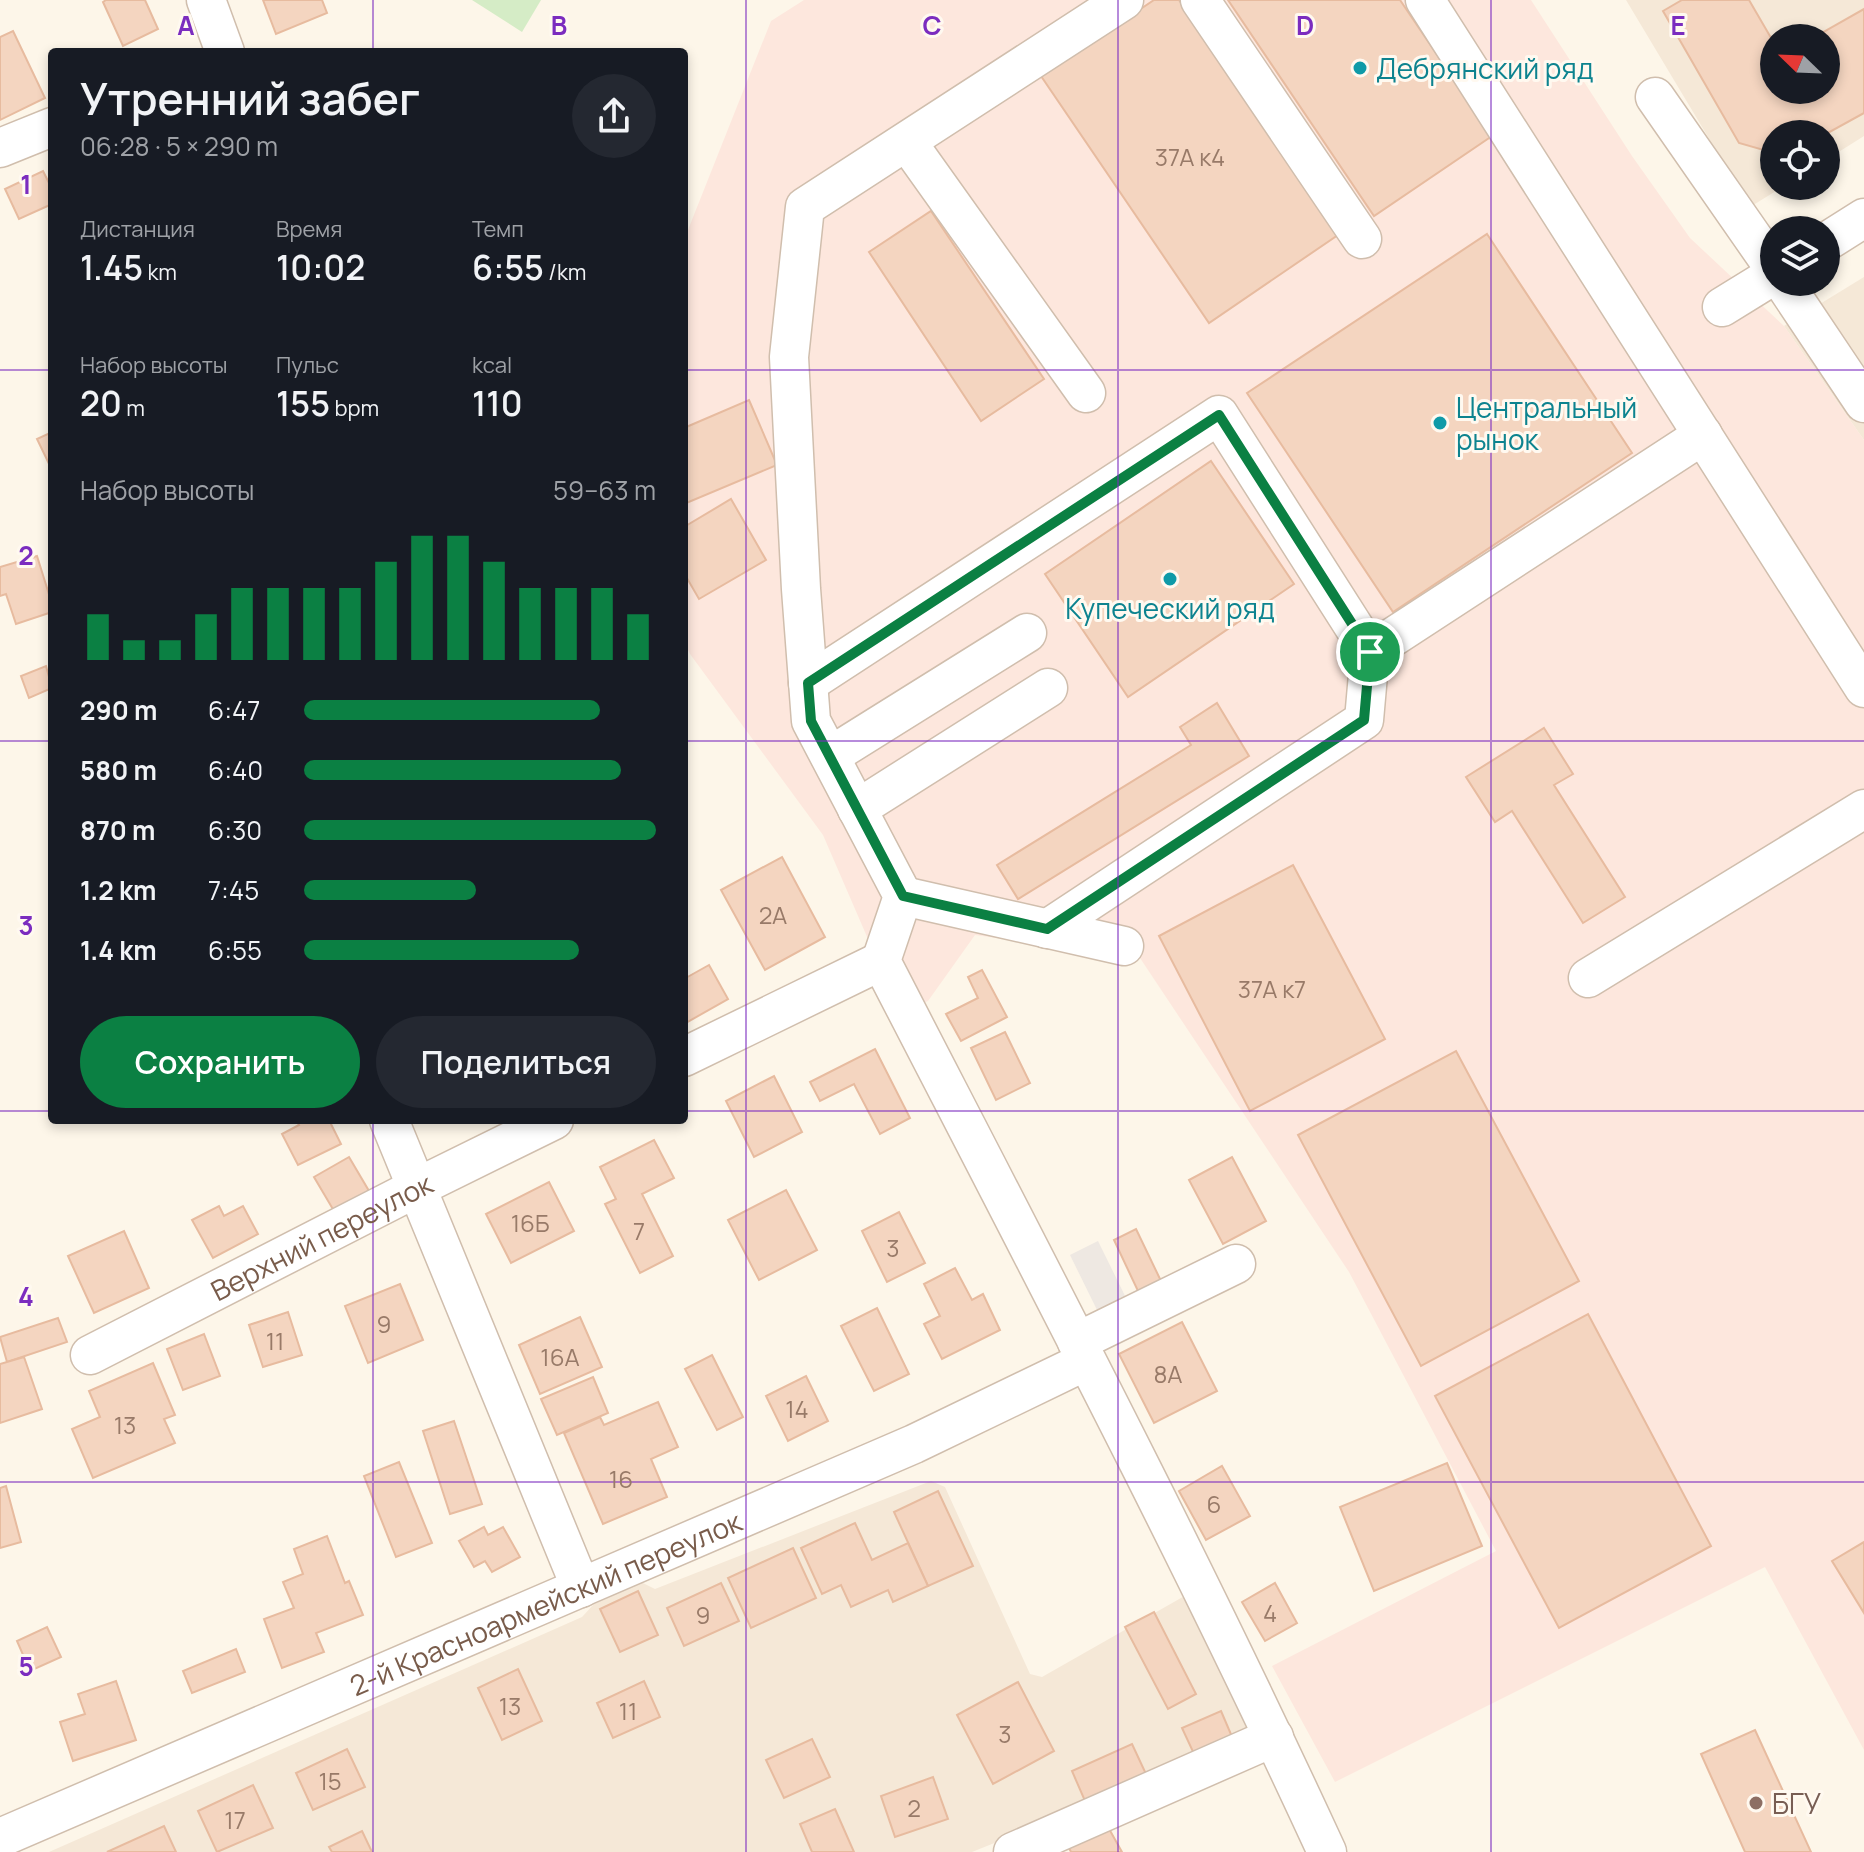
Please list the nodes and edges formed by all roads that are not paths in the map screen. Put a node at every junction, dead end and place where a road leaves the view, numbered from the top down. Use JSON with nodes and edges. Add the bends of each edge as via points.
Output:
{"nodes":[{"id":1,"x":206,"y":0,"type":"edge"},
{"id":2,"x":1124,"y":0,"type":"edge"},
{"id":3,"x":1200,"y":0,"type":"edge"},
{"id":4,"x":1425,"y":0,"type":"edge"},
{"id":5,"x":224,"y":48,"type":"edge"},
{"id":6,"x":1655,"y":97,"type":"dead end"},
{"id":7,"x":48,"y":129,"type":"edge"},
{"id":8,"x":0,"y":148,"type":"edge"},
{"id":9,"x":912,"y":149,"type":"dead end"},
{"id":10,"x":1864,"y":218,"type":"edge"},
{"id":11,"x":1840,"y":233,"type":"edge"},
{"id":12,"x":1362,"y":239,"type":"dead end"},
{"id":13,"x":1760,"y":248,"type":"edge"},
{"id":14,"x":1760,"y":284,"type":"edge"},
{"id":15,"x":1792,"y":296,"type":"edge"},
{"id":16,"x":1722,"y":307,"type":"dead end"},
{"id":17,"x":1086,"y":393,"type":"dead end"},
{"id":18,"x":1864,"y":403,"type":"edge"},
{"id":19,"x":1703,"y":435,"type":"junction"},
{"id":20,"x":1027,"y":633,"type":"dead end"},
{"id":21,"x":1370,"y":652,"type":"junction"},
{"id":22,"x":808,"y":683,"type":"junction"},
{"id":23,"x":1048,"y":688,"type":"dead end"},
{"id":24,"x":1864,"y":688,"type":"edge"},
{"id":25,"x":830,"y":756,"type":"junction"},
{"id":26,"x":857,"y":809,"type":"junction"},
{"id":27,"x":1864,"y":809,"type":"edge"},
{"id":28,"x":903,"y":896,"type":"junction"},
{"id":29,"x":1047,"y":929,"type":"junction"},
{"id":30,"x":1124,"y":946,"type":"dead end"},
{"id":31,"x":881,"y":961,"type":"junction"},
{"id":32,"x":1588,"y":978,"type":"dead end"},
{"id":33,"x":688,"y":1055,"type":"edge"},
{"id":34,"x":391,"y":1124,"type":"edge"},
{"id":35,"x":546,"y":1124,"type":"edge"},
{"id":36,"x":418,"y":1187,"type":"junction"},
{"id":37,"x":1236,"y":1264,"type":"dead end"},
{"id":38,"x":1082,"y":1351,"type":"junction"},
{"id":39,"x":90,"y":1355,"type":"dead end"},
{"id":40,"x":581,"y":1588,"type":"junction"},
{"id":41,"x":1274,"y":1737,"type":"junction"},
{"id":42,"x":0,"y":1838,"type":"edge"},
{"id":43,"x":1320,"y":1850,"type":"edge"},
{"id":44,"x":1013,"y":1852,"type":"edge"}],
"edges":[{"from":1,"to":5,"type":"street"},
{"from":2,"to":22,"type":"street","via":[[805,207],[789,357]]},
{"from":3,"to":12,"type":"street"},
{"from":4,"to":19,"type":"street"},
{"from":6,"to":13,"type":"street"},
{"from":7,"to":8,"type":"street"},
{"from":9,"to":17,"type":"street"},
{"from":10,"to":11,"type":"street"},
{"from":14,"to":16,"type":"street"},
{"from":15,"to":18,"type":"street"},
{"from":19,"to":21,"type":"street"},
{"from":19,"to":24,"type":"street"},
{"from":20,"to":25,"type":"street"},
{"from":21,"to":22,"type":"street","via":[[1219,415]]},
{"from":21,"to":29,"type":"street","via":[[1364,720]]},
{"from":22,"to":25,"type":"street","via":[[811,721]]},
{"from":23,"to":26,"type":"street"},
{"from":25,"to":26,"type":"street"},
{"from":26,"to":28,"type":"street"},
{"from":27,"to":32,"type":"street"},
{"from":28,"to":29,"type":"street"},
{"from":28,"to":31,"type":"street"},
{"from":29,"to":30,"type":"street"},
{"from":31,"to":33,"type":"street"},
{"from":31,"to":38,"type":"street"},
{"from":34,"to":36,"type":"street"},
{"from":35,"to":36,"type":"street","name":"Верхний переулок"},
{"from":36,"to":39,"type":"street","name":"Верхний переулок"},
{"from":36,"to":40,"type":"street"},
{"from":37,"to":38,"type":"street","name":"2-й Красноармейский переулок"},
{"from":38,"to":40,"type":"street","name":"2-й Красноармейский переулок","via":[[914,1444]]},
{"from":38,"to":41,"type":"street"},
{"from":40,"to":42,"type":"street","name":"2-й Красноармейский переулок"},
{"from":41,"to":43,"type":"street"},
{"from":41,"to":44,"type":"street"}]}
